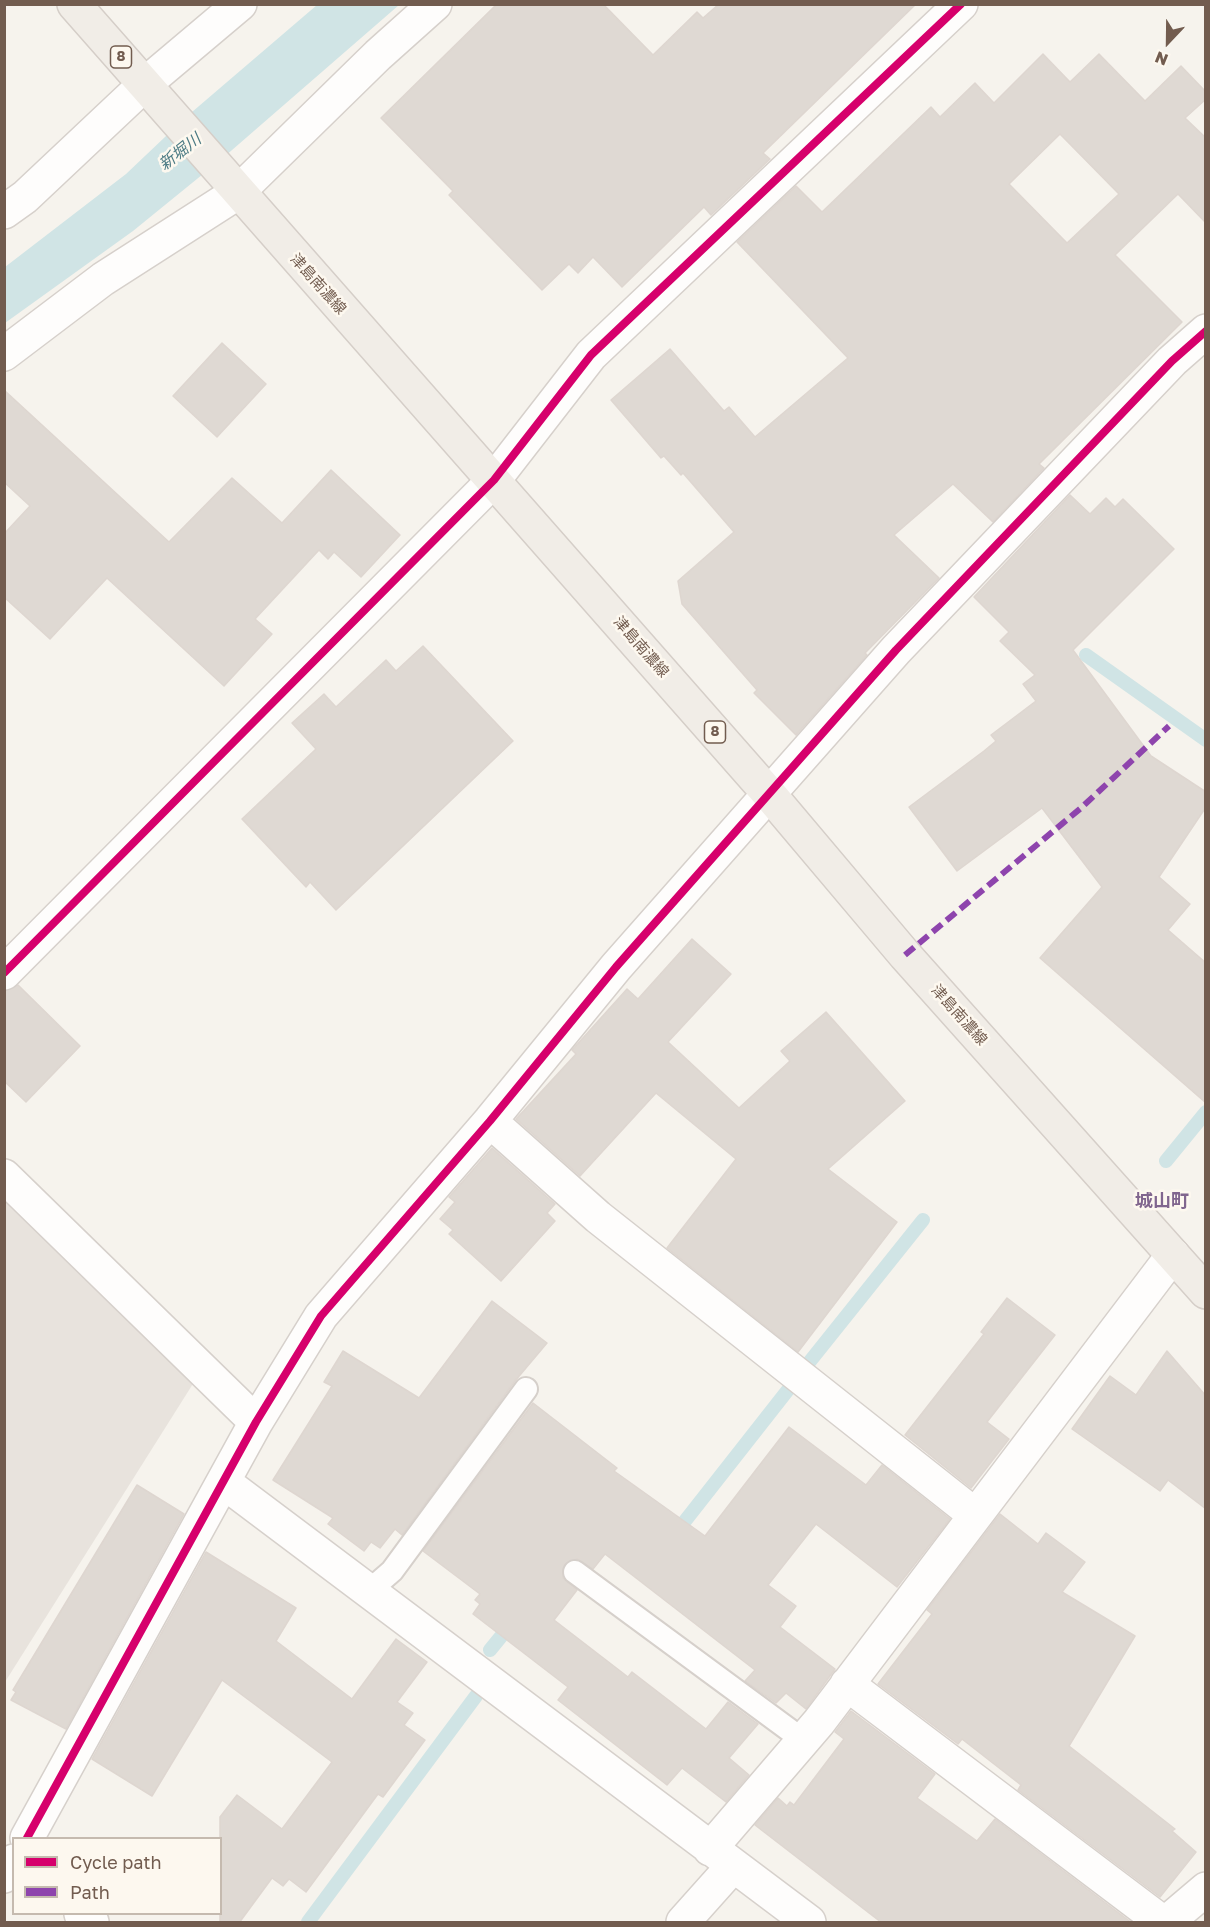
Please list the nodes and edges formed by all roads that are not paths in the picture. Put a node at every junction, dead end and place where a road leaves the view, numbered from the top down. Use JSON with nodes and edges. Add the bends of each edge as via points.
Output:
{"nodes":[{"id":1,"x":74,"y":4,"type":"edge"},
{"id":2,"x":240,"y":4,"type":"edge"},
{"id":3,"x":435,"y":4,"type":"edge"},
{"id":4,"x":961,"y":4,"type":"edge"},
{"id":5,"x":145,"y":84,"type":"junction"},
{"id":6,"x":230,"y":183,"type":"junction"},
{"id":7,"x":4,"y":212,"type":"edge"},
{"id":8,"x":1205,"y":332,"type":"edge"},
{"id":9,"x":4,"y":354,"type":"edge"},
{"id":10,"x":494,"y":480,"type":"junction"},
{"id":11,"x":770,"y":795,"type":"junction"},
{"id":12,"x":4,"y":973,"type":"edge"},
{"id":13,"x":490,"y":1121,"type":"junction"},
{"id":14,"x":4,"y":1176,"type":"edge"},
{"id":15,"x":1173,"y":1255,"type":"junction"},
{"id":16,"x":1206,"y":1292,"type":"edge"},
{"id":17,"x":526,"y":1389,"type":"dead end"},
{"id":18,"x":256,"y":1422,"type":"junction"},
{"id":19,"x":225,"y":1483,"type":"junction"},
{"id":20,"x":975,"y":1515,"type":"junction"},
{"id":21,"x":575,"y":1572,"type":"dead end"},
{"id":22,"x":369,"y":1591,"type":"junction"},
{"id":23,"x":847,"y":1684,"type":"junction"},
{"id":24,"x":803,"y":1740,"type":"junction"},
{"id":25,"x":28,"y":1837,"type":"edge"},
{"id":26,"x":722,"y":1857,"type":"junction"},
{"id":27,"x":1206,"y":1889,"type":"edge"},
{"id":28,"x":682,"y":1923,"type":"edge"},
{"id":29,"x":809,"y":1923,"type":"edge"},
{"id":30,"x":1162,"y":1923,"type":"edge"},
{"id":31,"x":1167,"y":1923,"type":"edge"}],
"edges":[{"from":1,"to":5,"type":"main road","name":"津島南濃線","number":"8"},
{"from":2,"to":5,"type":"street"},
{"from":3,"to":6,"type":"street"},
{"from":4,"to":10,"type":"street","via":[[591,355]]},
{"from":5,"to":6,"type":"main road","name":"津島南濃線","number":"8"},
{"from":5,"to":7,"type":"street","via":[[25,197]]},
{"from":6,"to":9,"type":"street"},
{"from":6,"to":10,"type":"main road","name":"津島南濃線","number":"8"},
{"from":8,"to":11,"type":"street","via":[[897,650]]},
{"from":10,"to":11,"type":"main road","name":"津島南濃線","number":"8"},
{"from":10,"to":12,"type":"street"},
{"from":11,"to":13,"type":"street","via":[[616,967]]},
{"from":11,"to":15,"type":"main road","name":"津島南濃線","number":"8","via":[[905,955]]},
{"from":13,"to":18,"type":"street","via":[[321,1316]]},
{"from":13,"to":20,"type":"street","via":[[598,1217]]},
{"from":14,"to":18,"type":"street"},
{"from":15,"to":16,"type":"main road","name":"津島南濃線","number":"8"},
{"from":15,"to":20,"type":"street"},
{"from":17,"to":22,"type":"lane","via":[[392,1571]]},
{"from":18,"to":19,"type":"street"},
{"from":19,"to":22,"type":"street"},
{"from":19,"to":25,"type":"street"},
{"from":20,"to":23,"type":"street"},
{"from":21,"to":24,"type":"lane"},
{"from":22,"to":26,"type":"street"},
{"from":23,"to":24,"type":"street"},
{"from":23,"to":30,"type":"street"},
{"from":24,"to":26,"type":"street"},
{"from":26,"to":28,"type":"street"},
{"from":26,"to":29,"type":"street"},
{"from":27,"to":31,"type":"street"}]}
